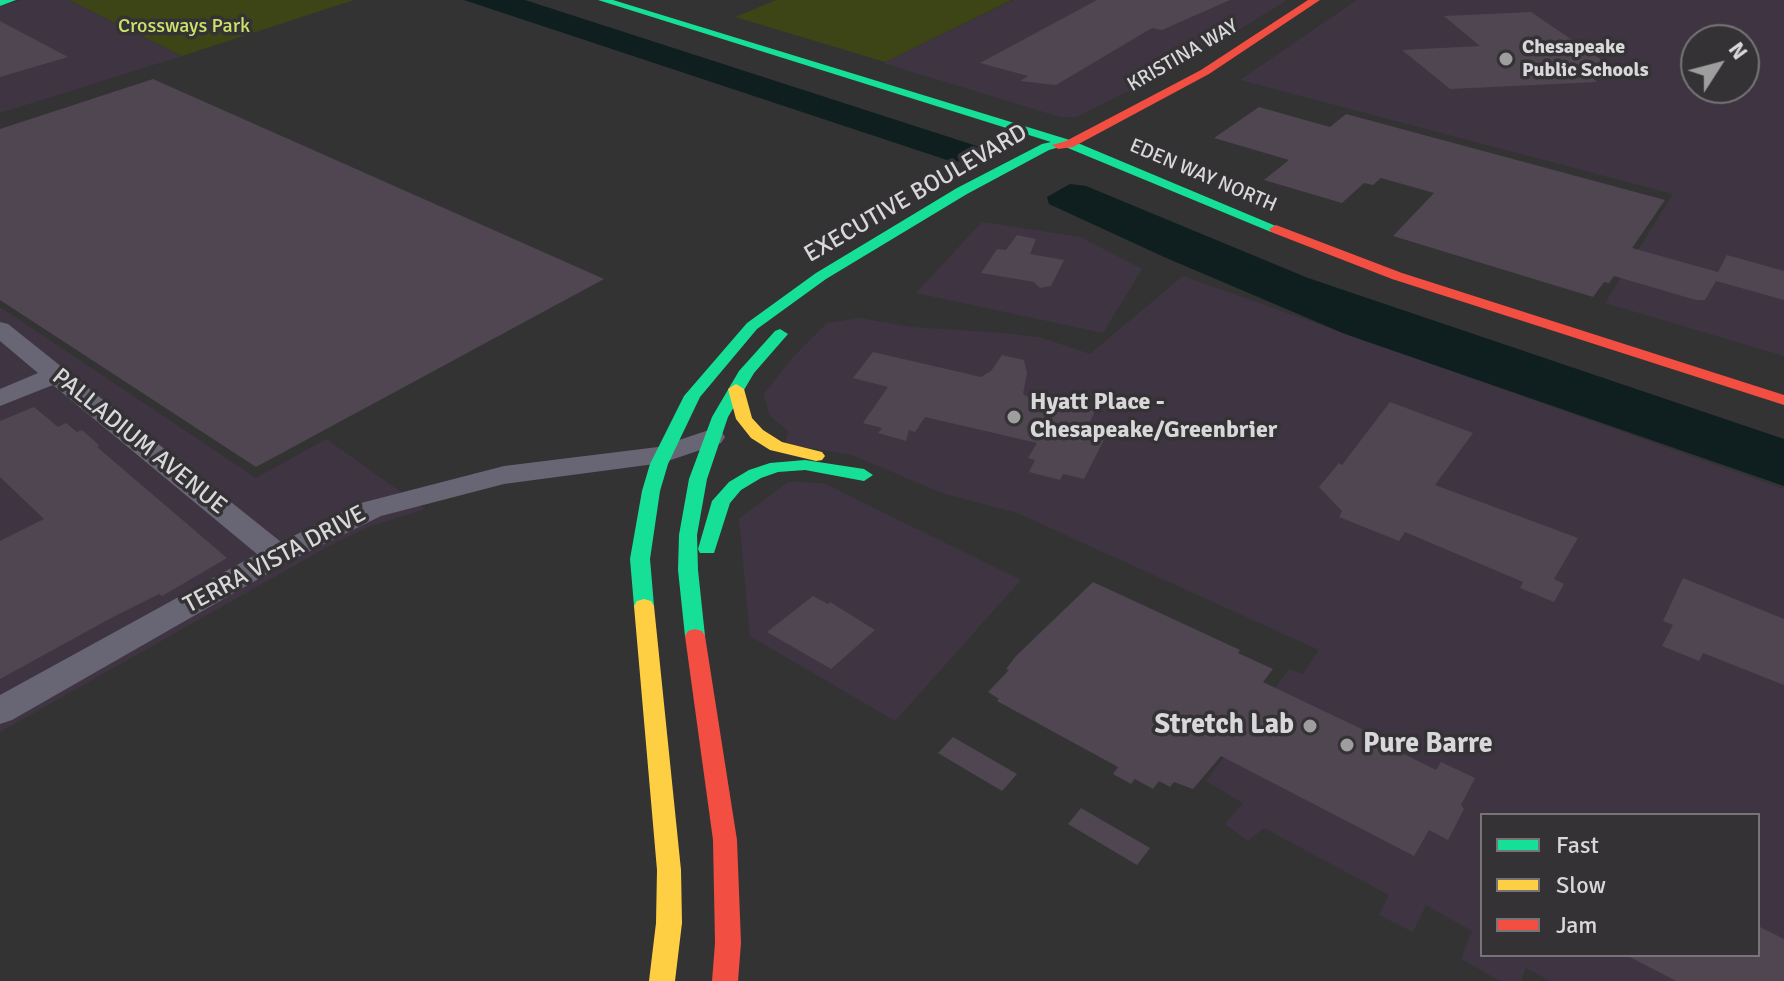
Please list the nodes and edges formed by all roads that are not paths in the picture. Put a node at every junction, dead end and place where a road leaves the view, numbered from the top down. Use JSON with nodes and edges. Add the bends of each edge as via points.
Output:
{"nodes":[{"id":1,"x":11,"y":0,"type":"edge"},
{"id":2,"x":603,"y":0,"type":"edge"},
{"id":3,"x":645,"y":0,"type":"edge"},
{"id":4,"x":1315,"y":0,"type":"edge"},
{"id":5,"x":0,"y":3,"type":"edge"},
{"id":6,"x":1087,"y":134,"type":"junction"},
{"id":7,"x":1069,"y":144,"type":"junction"},
{"id":8,"x":984,"y":202,"type":"dead end"},
{"id":9,"x":1577,"y":314,"type":"dead end"},
{"id":10,"x":796,"y":319,"type":"dead end"},
{"id":11,"x":0,"y":329,"type":"edge"},
{"id":12,"x":56,"y":374,"type":"junction"},
{"id":13,"x":736,"y":389,"type":"junction"},
{"id":14,"x":0,"y":398,"type":"edge"},
{"id":15,"x":1784,"y":400,"type":"edge"},
{"id":16,"x":712,"y":437,"type":"junction"},
{"id":17,"x":662,"y":455,"type":"junction"},
{"id":18,"x":278,"y":555,"type":"junction"},
{"id":19,"x":692,"y":603,"type":"junction"},
{"id":20,"x":0,"y":711,"type":"edge"},
{"id":21,"x":662,"y":981,"type":"edge"},
{"id":22,"x":725,"y":981,"type":"edge"}],
"edges":[{"from":1,"to":5,"type":"street"},
{"from":2,"to":7,"type":"street","name":"EDEN WAY NORTH"},
{"from":3,"to":6,"type":"street","name":"EDEN WAY NORTH"},
{"from":4,"to":6,"type":"street","name":"KRISTINA WAY","via":[[1205,72]]},
{"from":6,"to":7,"type":"street","name":"KRISTINA WAY"},
{"from":6,"to":9,"type":"street","name":"EDEN WAY NORTH","via":[[1331,232]]},
{"from":7,"to":8,"type":"street","name":"EXECUTIVE BOULEVARD","via":[[1069,155]]},
{"from":7,"to":15,"type":"street","name":"EDEN WAY NORTH","via":[[1397,276]]},
{"from":7,"to":17,"type":"street","name":"EXECUTIVE BOULEVARD","via":[[1047,146],[962,191],[771,311],[737,341],[692,396]]},
{"from":10,"to":13,"type":"street"},
{"from":11,"to":12,"type":"street","name":"PALLADIUM AVENUE"},
{"from":12,"to":14,"type":"street"},
{"from":12,"to":18,"type":"street","name":"PALLADIUM AVENUE"},
{"from":13,"to":16,"type":"street"},
{"from":13,"to":19,"type":"street","via":[[744,419],[766,441],[846,463],[864,475],[787,466],[744,479],[717,507]]},
{"from":16,"to":17,"type":"street","name":"TERRA VISTA DRIVE"},
{"from":16,"to":19,"type":"street","via":[[688,535]]},
{"from":17,"to":18,"type":"street","name":"TERRA VISTA DRIVE","via":[[529,471],[410,497],[352,517]]},
{"from":17,"to":21,"type":"street","name":"EXECUTIVE BOULEVARD","via":[[640,559],[669,870]]},
{"from":18,"to":20,"type":"street","name":"TERRA VISTA DRIVE"},
{"from":19,"to":22,"type":"street","via":[[725,840]]}]}
